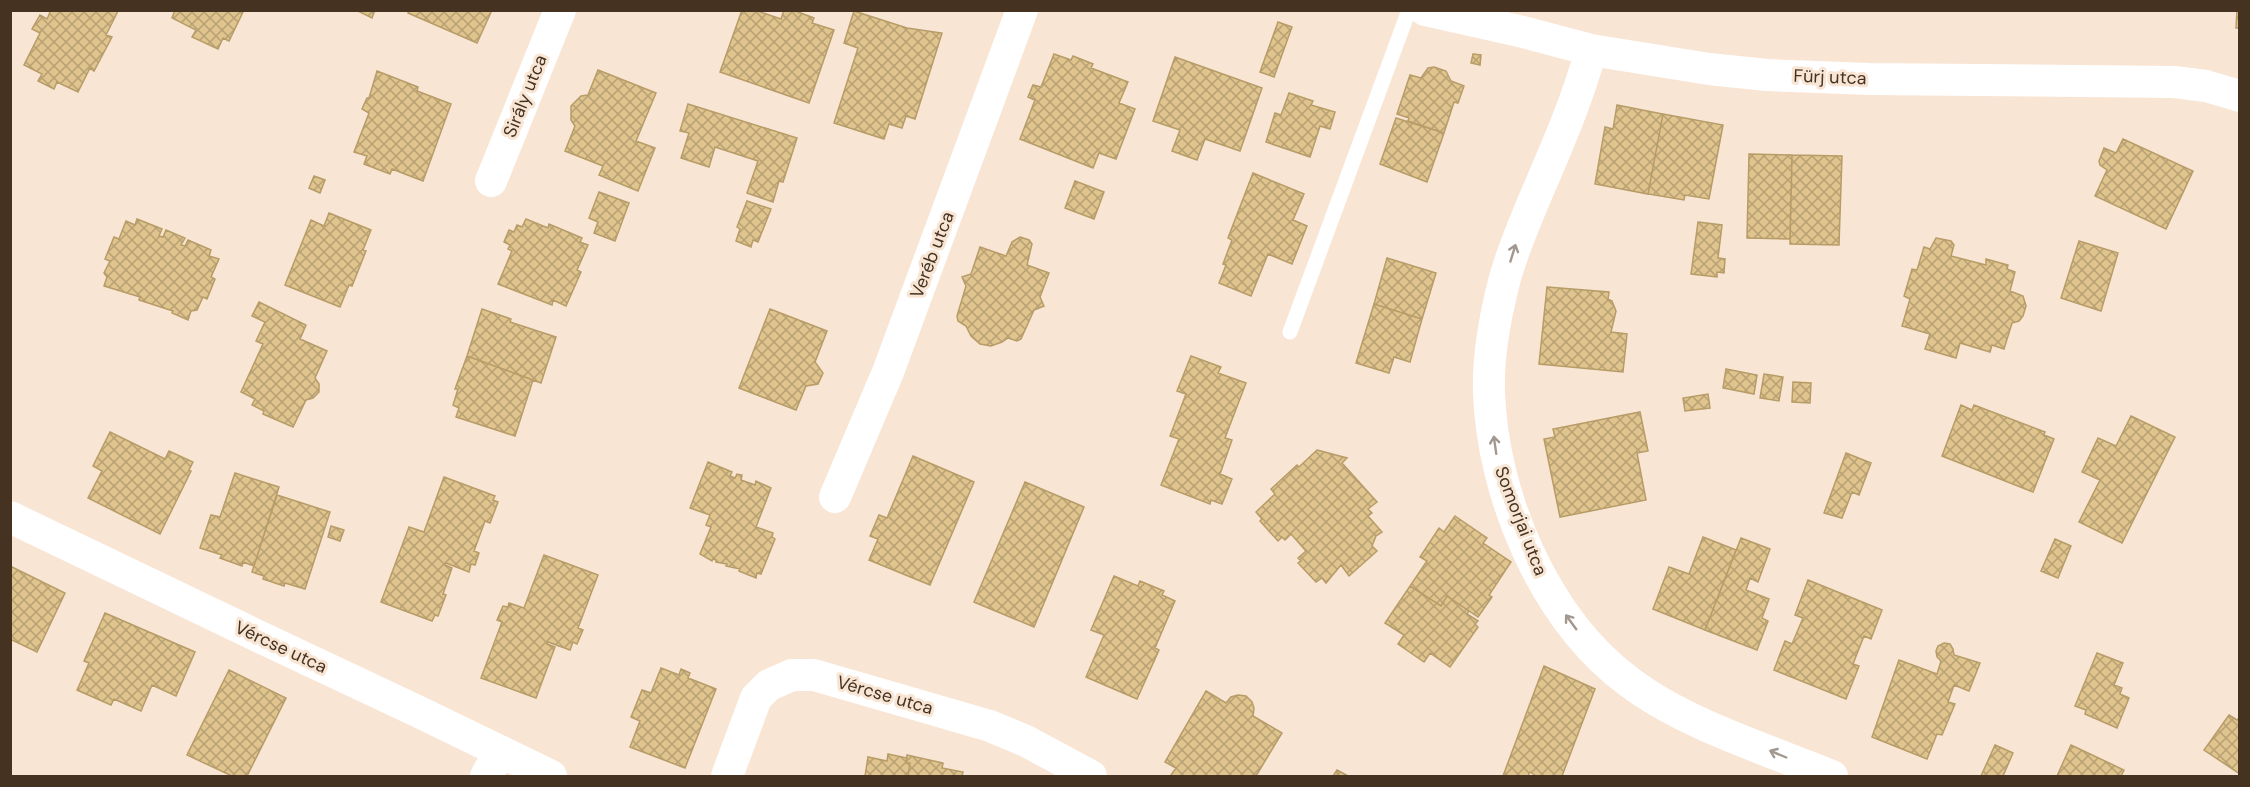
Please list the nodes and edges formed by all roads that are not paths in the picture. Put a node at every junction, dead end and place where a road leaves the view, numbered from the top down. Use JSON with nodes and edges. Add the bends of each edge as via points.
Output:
{"nodes":[{"id":1,"x":560,"y":10,"type":"edge"},
{"id":2,"x":1022,"y":10,"type":"edge"},
{"id":3,"x":1409,"y":10,"type":"edge"},
{"id":4,"x":1425,"y":10,"type":"edge"},
{"id":5,"x":1592,"y":50,"type":"junction"},
{"id":6,"x":2240,"y":96,"type":"edge"},
{"id":7,"x":491,"y":181,"type":"dead end"},
{"id":8,"x":1290,"y":332,"type":"dead end"},
{"id":9,"x":835,"y":497,"type":"dead end"},
{"id":10,"x":10,"y":517,"type":"edge"},
{"id":11,"x":493,"y":764,"type":"edge"},
{"id":12,"x":551,"y":777,"type":"edge"},
{"id":13,"x":728,"y":777,"type":"edge"},
{"id":14,"x":1090,"y":777,"type":"edge"},
{"id":15,"x":1832,"y":777,"type":"edge"}],
"edges":[{"from":1,"to":7,"type":"street","name":"Sirály utca"},
{"from":2,"to":9,"type":"street","name":"Veréb utca","via":[[888,372]]},
{"from":3,"to":8,"type":"lane"},
{"from":4,"to":5,"type":"street","name":"Fürj utca"},
{"from":5,"to":6,"type":"street","name":"Fürj utca","via":[[1767,75],[2174,82]]},
{"from":15,"to":5,"type":"street","name":"Somorjai utca","one_way":true,"via":[[1655,700],[1618,673],[1572,624],[1540,576],[1502,480],[1489,391],[1496,318],[1517,241],[1581,87]]},
{"from":10,"to":11,"type":"street","name":"Vércse utca"},
{"from":11,"to":12,"type":"street","name":"Vércse utca"},
{"from":13,"to":14,"type":"street","name":"Vércse utca","via":[[756,698],[769,685],[792,675],[814,675],[983,724],[1026,741]]}]}
